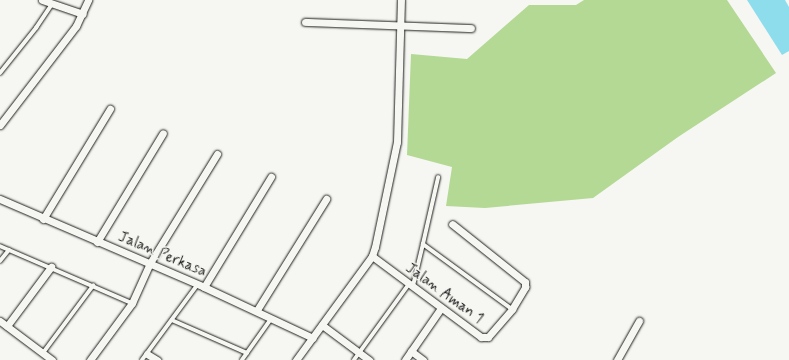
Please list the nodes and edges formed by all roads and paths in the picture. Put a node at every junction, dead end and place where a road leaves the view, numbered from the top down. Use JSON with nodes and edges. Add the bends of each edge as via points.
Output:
{"nodes":[{"id":1,"x":42,"y":0,"type":"edge"},
{"id":2,"x":88,"y":0,"type":"edge"},
{"id":3,"x":401,"y":0,"type":"edge"},
{"id":4,"x":53,"y":3,"type":"junction"},
{"id":5,"x":82,"y":14,"type":"junction"},
{"id":6,"x":305,"y":22,"type":"dead end"},
{"id":7,"x":401,"y":25,"type":"junction"},
{"id":8,"x":471,"y":28,"type":"dead end"},
{"id":9,"x":0,"y":73,"type":"edge"},
{"id":10,"x":110,"y":109,"type":"dead end"},
{"id":11,"x":0,"y":125,"type":"edge"},
{"id":12,"x":163,"y":133,"type":"dead end"},
{"id":13,"x":217,"y":154,"type":"dead end"},
{"id":14,"x":271,"y":177,"type":"dead end"},
{"id":15,"x":438,"y":178,"type":"dead end"},
{"id":16,"x":0,"y":199,"type":"edge"},
{"id":17,"x":326,"y":199,"type":"dead end"},
{"id":18,"x":43,"y":219,"type":"junction"},
{"id":19,"x":452,"y":224,"type":"dead end"},
{"id":20,"x":97,"y":242,"type":"junction"},
{"id":21,"x":423,"y":244,"type":"junction"},
{"id":22,"x":0,"y":246,"type":"edge"},
{"id":23,"x":9,"y":250,"type":"junction"},
{"id":24,"x":372,"y":256,"type":"junction"},
{"id":25,"x":0,"y":261,"type":"edge"},
{"id":26,"x":150,"y":263,"type":"junction"},
{"id":27,"x":51,"y":267,"type":"junction"},
{"id":28,"x":201,"y":285,"type":"junction"},
{"id":29,"x":411,"y":285,"type":"junction"},
{"id":30,"x":93,"y":286,"type":"junction"},
{"id":31,"x":132,"y":303,"type":"junction"},
{"id":32,"x":441,"y":308,"type":"junction"},
{"id":33,"x":512,"y":309,"type":"junction"},
{"id":34,"x":257,"y":310,"type":"junction"},
{"id":35,"x":272,"y":318,"type":"junction"},
{"id":36,"x":172,"y":320,"type":"junction"},
{"id":37,"x":0,"y":321,"type":"edge"},
{"id":38,"x":639,"y":321,"type":"dead end"},
{"id":39,"x":322,"y":325,"type":"junction"},
{"id":40,"x":7,"y":326,"type":"junction"},
{"id":41,"x":313,"y":338,"type":"junction"},
{"id":42,"x":411,"y":351,"type":"junction"},
{"id":43,"x":359,"y":352,"type":"junction"},
{"id":44,"x":43,"y":353,"type":"junction"},
{"id":45,"x":247,"y":353,"type":"junction"},
{"id":46,"x":145,"y":357,"type":"edge"},
{"id":47,"x":52,"y":360,"type":"edge"},
{"id":48,"x":90,"y":360,"type":"edge"},
{"id":49,"x":157,"y":360,"type":"edge"},
{"id":50,"x":242,"y":360,"type":"edge"},
{"id":51,"x":296,"y":360,"type":"edge"},
{"id":52,"x":354,"y":360,"type":"edge"},
{"id":53,"x":369,"y":360,"type":"edge"},
{"id":54,"x":405,"y":360,"type":"edge"},
{"id":55,"x":423,"y":360,"type":"edge"},
{"id":56,"x":617,"y":360,"type":"edge"}],
"edges":[{"from":1,"to":4,"type":"street"},
{"from":2,"to":5,"type":"street"},
{"from":3,"to":7,"type":"street"},
{"from":4,"to":5,"type":"street"},
{"from":4,"to":9,"type":"lane"},
{"from":5,"to":11,"type":"street"},
{"from":6,"to":7,"type":"street"},
{"from":7,"to":8,"type":"street"},
{"from":7,"to":24,"type":"street","via":[[397,142]]},
{"from":10,"to":18,"type":"street"},
{"from":12,"to":20,"type":"street"},
{"from":13,"to":26,"type":"street"},
{"from":14,"to":28,"type":"street"},
{"from":15,"to":21,"type":"lane"},
{"from":16,"to":18,"type":"street","name":"Jalan Perkasa"},
{"from":17,"to":34,"type":"street"},
{"from":18,"to":20,"type":"street","name":"Jalan Perkasa"},
{"from":19,"to":33,"type":"street","name":"Jalan Aman 1","via":[[522,277],[525,287]]},
{"from":20,"to":26,"type":"street","name":"Jalan Perkasa"},
{"from":21,"to":29,"type":"lane"},
{"from":21,"to":33,"type":"lane"},
{"from":22,"to":23,"type":"lane"},
{"from":23,"to":25,"type":"lane"},
{"from":23,"to":27,"type":"lane"},
{"from":24,"to":29,"type":"street","name":"Jalan Aman 1"},
{"from":24,"to":39,"type":"street"},
{"from":26,"to":28,"type":"street","name":"Jalan Perkasa"},
{"from":26,"to":31,"type":"street"},
{"from":27,"to":30,"type":"lane"},
{"from":27,"to":40,"type":"street"},
{"from":28,"to":34,"type":"street","name":"Jalan Perkasa"},
{"from":28,"to":36,"type":"lane"},
{"from":29,"to":32,"type":"street","name":"Jalan Aman 1"},
{"from":29,"to":43,"type":"lane"},
{"from":30,"to":31,"type":"lane"},
{"from":30,"to":44,"type":"lane"},
{"from":31,"to":48,"type":"street"},
{"from":32,"to":33,"type":"street","name":"Jalan Aman 1","via":[[481,336],[488,337]]},
{"from":32,"to":42,"type":"street"},
{"from":34,"to":35,"type":"street","name":"Jalan Perkasa"},
{"from":35,"to":41,"type":"street","name":"Jalan Perkasa"},
{"from":35,"to":45,"type":"lane"},
{"from":36,"to":45,"type":"lane"},
{"from":36,"to":46,"type":"lane"},
{"from":37,"to":40,"type":"street"},
{"from":38,"to":56,"type":"street"},
{"from":39,"to":41,"type":"street"},
{"from":39,"to":43,"type":"street"},
{"from":40,"to":44,"type":"street"},
{"from":41,"to":51,"type":"street"},
{"from":42,"to":54,"type":"street"},
{"from":42,"to":55,"type":"street"},
{"from":43,"to":52,"type":"lane"},
{"from":43,"to":53,"type":"street"},
{"from":44,"to":47,"type":"street"},
{"from":45,"to":50,"type":"lane"},
{"from":46,"to":49,"type":"street"}]}
